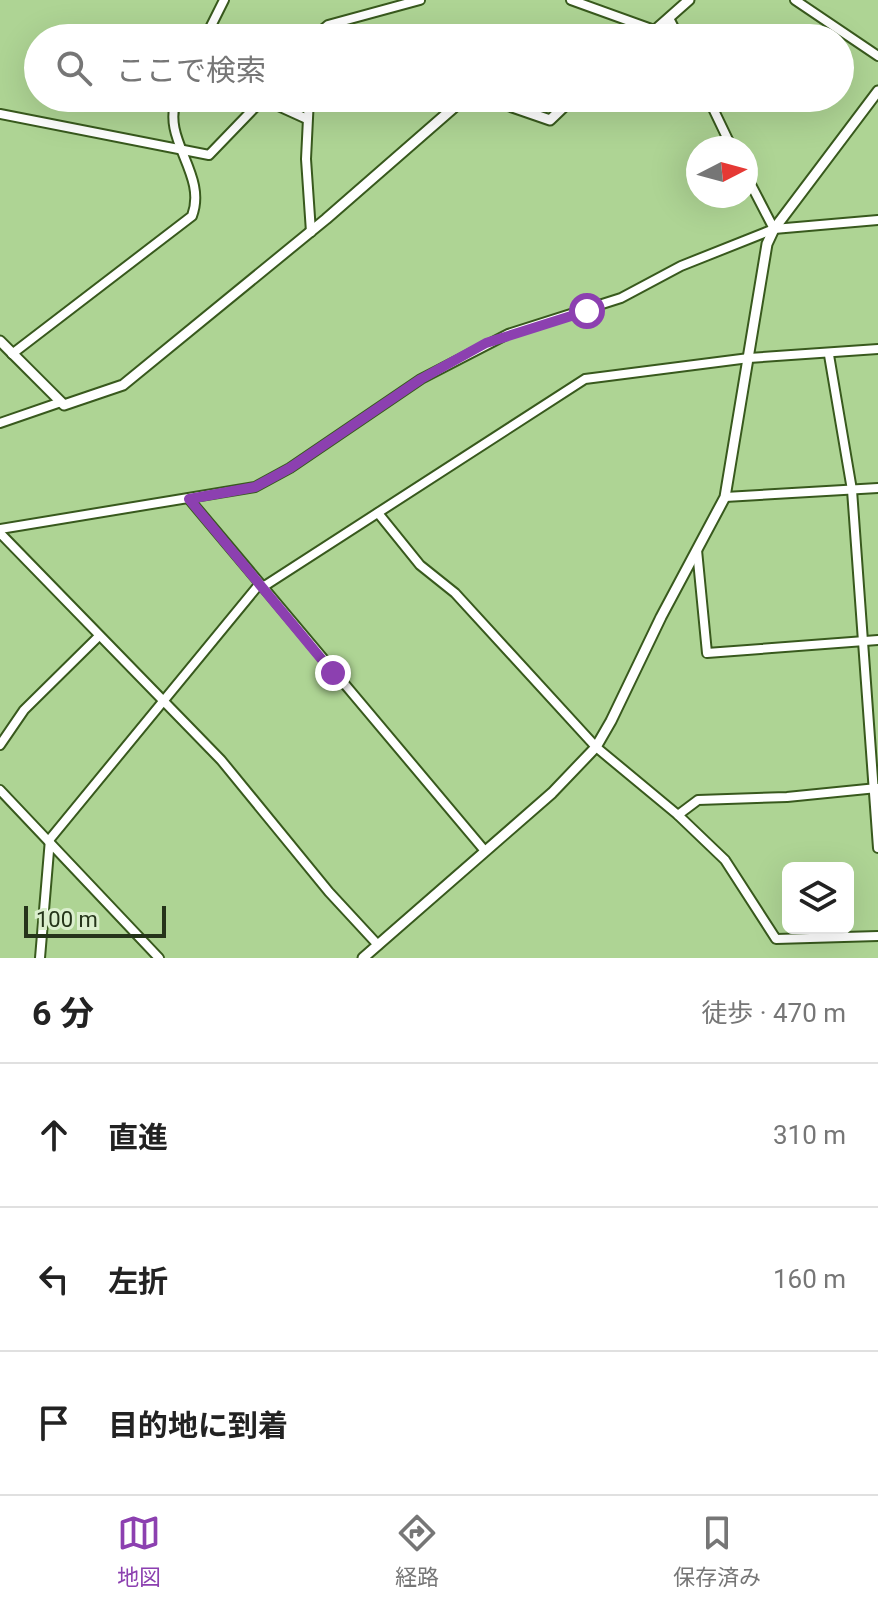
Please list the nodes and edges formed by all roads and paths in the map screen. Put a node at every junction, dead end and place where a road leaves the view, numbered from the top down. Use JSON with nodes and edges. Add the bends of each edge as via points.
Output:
{"nodes":[{"id":1,"x":224,"y":0,"type":"edge"},
{"id":2,"x":420,"y":0,"type":"edge"},
{"id":3,"x":571,"y":0,"type":"edge"},
{"id":4,"x":689,"y":0,"type":"edge"},
{"id":5,"x":795,"y":0,"type":"edge"},
{"id":6,"x":670,"y":20,"type":"junction"},
{"id":7,"x":212,"y":24,"type":"edge"},
{"id":8,"x":332,"y":24,"type":"edge"},
{"id":9,"x":638,"y":24,"type":"edge"},
{"id":10,"x":665,"y":24,"type":"edge"},
{"id":11,"x":672,"y":24,"type":"edge"},
{"id":12,"x":831,"y":24,"type":"edge"},
{"id":13,"x":854,"y":40,"type":"edge"},
{"id":14,"x":878,"y":56,"type":"edge"},
{"id":15,"x":878,"y":91,"type":"edge"},
{"id":16,"x":171,"y":112,"type":"edge"},
{"id":17,"x":250,"y":112,"type":"edge"},
{"id":18,"x":292,"y":112,"type":"edge"},
{"id":19,"x":308,"y":112,"type":"edge"},
{"id":20,"x":449,"y":112,"type":"edge"},
{"id":21,"x":527,"y":112,"type":"edge"},
{"id":22,"x":558,"y":112,"type":"edge"},
{"id":23,"x":715,"y":112,"type":"edge"},
{"id":24,"x":0,"y":114,"type":"edge"},
{"id":25,"x":307,"y":119,"type":"junction"},
{"id":26,"x":726,"y":136,"type":"edge"},
{"id":27,"x":183,"y":151,"type":"junction"},
{"id":28,"x":758,"y":198,"type":"edge"},
{"id":29,"x":878,"y":220,"type":"edge"},
{"id":30,"x":774,"y":229,"type":"junction"},
{"id":31,"x":311,"y":232,"type":"junction"},
{"id":32,"x":0,"y":341,"type":"edge"},
{"id":33,"x":878,"y":349,"type":"edge"},
{"id":34,"x":12,"y":354,"type":"junction"},
{"id":35,"x":829,"y":355,"type":"junction"},
{"id":36,"x":749,"y":358,"type":"junction"},
{"id":37,"x":61,"y":402,"type":"junction"},
{"id":38,"x":0,"y":423,"type":"edge"},
{"id":39,"x":878,"y":488,"type":"edge"},
{"id":40,"x":852,"y":490,"type":"junction"},
{"id":41,"x":725,"y":497,"type":"junction"},
{"id":42,"x":189,"y":499,"type":"junction"},
{"id":43,"x":378,"y":513,"type":"junction"},
{"id":44,"x":0,"y":531,"type":"edge"},
{"id":45,"x":697,"y":548,"type":"junction"},
{"id":46,"x":262,"y":586,"type":"junction"},
{"id":47,"x":99,"y":636,"type":"junction"},
{"id":48,"x":878,"y":640,"type":"edge"},
{"id":49,"x":862,"y":641,"type":"junction"},
{"id":50,"x":163,"y":700,"type":"junction"},
{"id":51,"x":0,"y":745,"type":"edge"},
{"id":52,"x":596,"y":747,"type":"junction"},
{"id":53,"x":875,"y":788,"type":"edge"},
{"id":54,"x":0,"y":790,"type":"edge"},
{"id":55,"x":678,"y":815,"type":"junction"},
{"id":56,"x":49,"y":844,"type":"junction"},
{"id":57,"x":878,"y":848,"type":"edge"},
{"id":58,"x":485,"y":851,"type":"junction"},
{"id":59,"x":878,"y":936,"type":"edge"},
{"id":60,"x":378,"y":945,"type":"junction"},
{"id":61,"x":40,"y":958,"type":"edge"},
{"id":62,"x":159,"y":958,"type":"edge"},
{"id":63,"x":363,"y":958,"type":"edge"}],
"edges":[{"from":1,"to":7,"type":"street"},
{"from":2,"to":8,"type":"street"},
{"from":3,"to":9,"type":"street"},
{"from":4,"to":6,"type":"street"},
{"from":5,"to":12,"type":"street"},
{"from":6,"to":10,"type":"street"},
{"from":6,"to":11,"type":"street"},
{"from":13,"to":14,"type":"street"},
{"from":15,"to":30,"type":"street"},
{"from":16,"to":27,"type":"street"},
{"from":17,"to":27,"type":"street","via":[[209,155]]},
{"from":18,"to":25,"type":"street"},
{"from":19,"to":25,"type":"street"},
{"from":20,"to":31,"type":"street"},
{"from":21,"to":22,"type":"street","via":[[550,120]]},
{"from":23,"to":26,"type":"street"},
{"from":24,"to":27,"type":"street"},
{"from":25,"to":31,"type":"street"},
{"from":27,"to":34,"type":"street","via":[[198,201],[192,216]]},
{"from":28,"to":30,"type":"street"},
{"from":29,"to":30,"type":"street"},
{"from":30,"to":36,"type":"street","via":[[767,244]]},
{"from":30,"to":42,"type":"street","via":[[681,266],[621,298],[486,343],[421,379],[271,479],[241,491]]},
{"from":31,"to":37,"type":"street","via":[[123,385]]},
{"from":32,"to":34,"type":"street"},
{"from":33,"to":35,"type":"street"},
{"from":34,"to":37,"type":"street"},
{"from":35,"to":36,"type":"street"},
{"from":35,"to":40,"type":"street"},
{"from":36,"to":41,"type":"street"},
{"from":36,"to":43,"type":"street","via":[[585,379]]},
{"from":37,"to":38,"type":"street"},
{"from":39,"to":40,"type":"street"},
{"from":40,"to":41,"type":"street"},
{"from":40,"to":49,"type":"street"},
{"from":41,"to":45,"type":"street"},
{"from":42,"to":44,"type":"street"},
{"from":42,"to":46,"type":"street"},
{"from":43,"to":46,"type":"street"},
{"from":43,"to":52,"type":"street","via":[[429,575],[455,593]]},
{"from":44,"to":47,"type":"street"},
{"from":45,"to":49,"type":"street","via":[[707,653]]},
{"from":45,"to":52,"type":"street"},
{"from":46,"to":50,"type":"street"},
{"from":46,"to":58,"type":"street"},
{"from":47,"to":50,"type":"street"},
{"from":47,"to":51,"type":"street","via":[[24,710]]},
{"from":48,"to":49,"type":"street"},
{"from":49,"to":53,"type":"street"},
{"from":50,"to":56,"type":"street"},
{"from":50,"to":60,"type":"street","via":[[221,760]]},
{"from":52,"to":55,"type":"street"},
{"from":52,"to":58,"type":"street"},
{"from":53,"to":55,"type":"street","via":[[698,800]]},
{"from":53,"to":57,"type":"street"},
{"from":54,"to":56,"type":"street"},
{"from":55,"to":59,"type":"street","via":[[725,860],[776,939]]},
{"from":56,"to":61,"type":"street"},
{"from":56,"to":62,"type":"street"},
{"from":58,"to":60,"type":"street"},
{"from":60,"to":63,"type":"street"}]}
